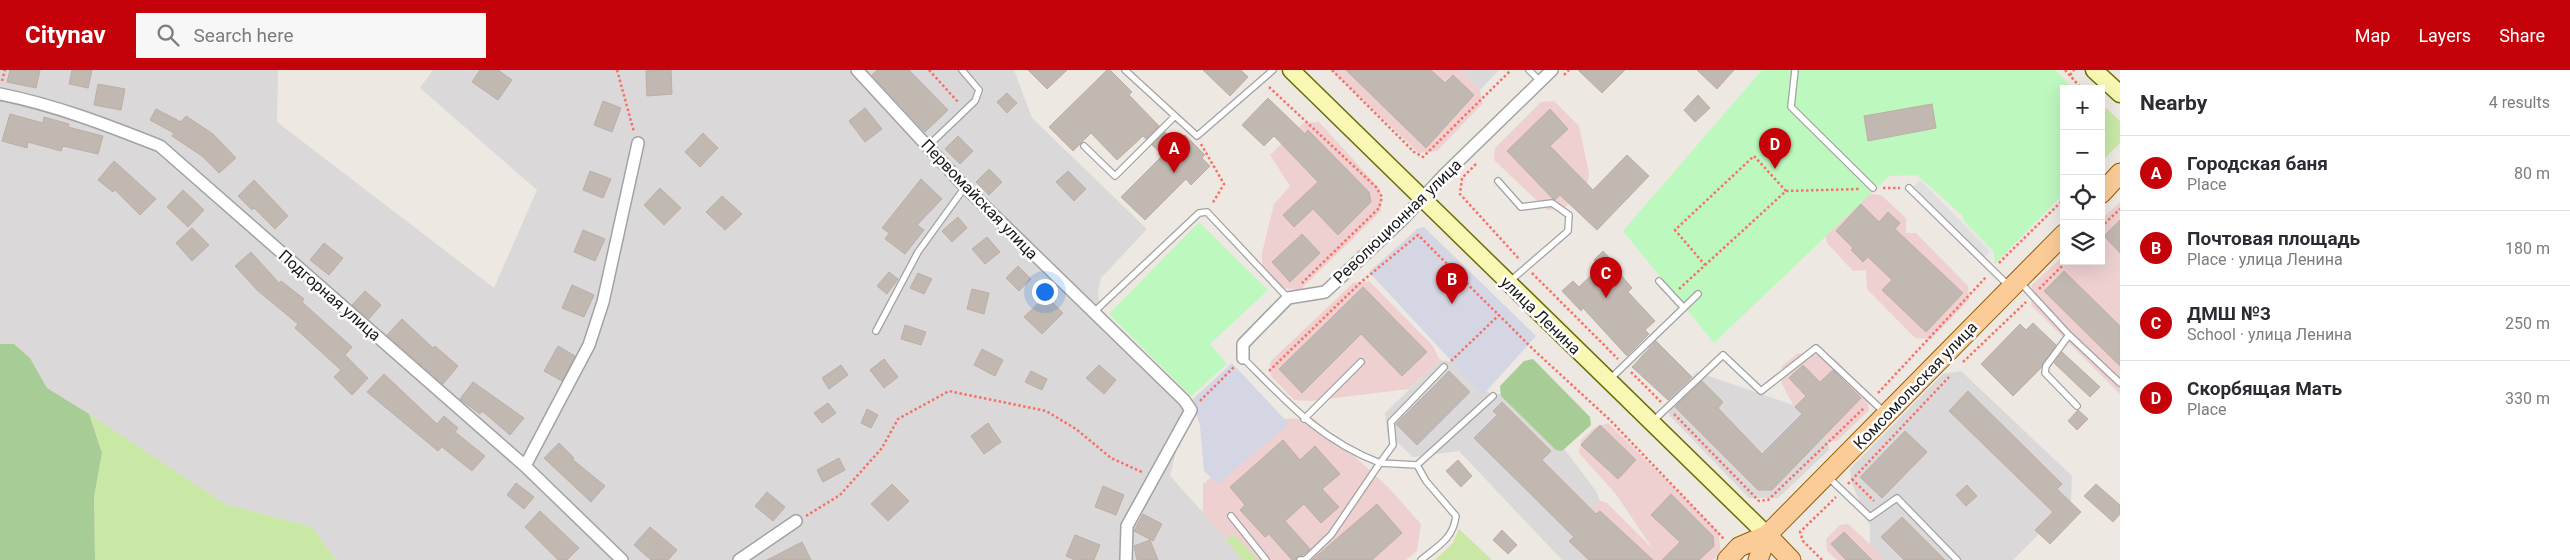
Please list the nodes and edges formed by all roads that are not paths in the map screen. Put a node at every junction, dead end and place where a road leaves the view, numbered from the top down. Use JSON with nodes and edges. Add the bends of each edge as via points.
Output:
{"nodes":[{"id":1,"x":857,"y":70,"type":"edge"},
{"id":2,"x":962,"y":70,"type":"edge"},
{"id":3,"x":1125,"y":70,"type":"edge"},
{"id":4,"x":1273,"y":70,"type":"edge"},
{"id":5,"x":1291,"y":70,"type":"edge"},
{"id":6,"x":1529,"y":70,"type":"edge"},
{"id":7,"x":1552,"y":70,"type":"edge"},
{"id":8,"x":1795,"y":70,"type":"edge"},
{"id":9,"x":2097,"y":77,"type":"edge"},
{"id":10,"x":2120,"y":80,"type":"edge"},
{"id":11,"x":1541,"y":82,"type":"junction"},
{"id":12,"x":0,"y":94,"type":"edge"},
{"id":13,"x":2120,"y":94,"type":"edge"},
{"id":14,"x":1174,"y":117,"type":"junction"},
{"id":15,"x":638,"y":143,"type":"road end"},
{"id":16,"x":928,"y":146,"type":"junction"},
{"id":17,"x":1084,"y":146,"type":"dead end"},
{"id":18,"x":2120,"y":173,"type":"edge"},
{"id":19,"x":1498,"y":182,"type":"dead end"},
{"id":20,"x":965,"y":187,"type":"junction"},
{"id":21,"x":1874,"y":188,"type":"road end"},
{"id":22,"x":1909,"y":188,"type":"road end"},
{"id":23,"x":2105,"y":190,"type":"edge"},
{"id":24,"x":1422,"y":199,"type":"junction"},
{"id":25,"x":2060,"y":238,"type":"edge"},
{"id":26,"x":1660,"y":281,"type":"dead end"},
{"id":27,"x":1508,"y":283,"type":"junction"},
{"id":28,"x":2015,"y":284,"type":"junction"},
{"id":29,"x":1698,"y":294,"type":"dead end"},
{"id":30,"x":1288,"y":298,"type":"junction"},
{"id":31,"x":1684,"y":308,"type":"junction"},
{"id":32,"x":1094,"y":312,"type":"junction"},
{"id":33,"x":876,"y":330,"type":"dead end"},
{"id":34,"x":2069,"y":335,"type":"junction"},
{"id":35,"x":1243,"y":358,"type":"joint"},
{"id":36,"x":1362,"y":362,"type":"dead end"},
{"id":37,"x":1444,"y":367,"type":"road end"},
{"id":38,"x":1609,"y":380,"type":"junction"},
{"id":39,"x":2120,"y":383,"type":"edge"},
{"id":40,"x":1493,"y":396,"type":"dead end"},
{"id":41,"x":2077,"y":406,"type":"dead end"},
{"id":42,"x":1886,"y":414,"type":"junction"},
{"id":43,"x":1304,"y":419,"type":"junction"},
{"id":44,"x":1652,"y":422,"type":"junction"},
{"id":45,"x":1380,"y":463,"type":"junction"},
{"id":46,"x":525,"y":466,"type":"junction"},
{"id":47,"x":1417,"y":466,"type":"junction"},
{"id":48,"x":1827,"y":476,"type":"junction"},
{"id":49,"x":1231,"y":516,"type":"dead end"},
{"id":50,"x":796,"y":522,"type":"road end"},
{"id":51,"x":1767,"y":535,"type":"junction"},
{"id":52,"x":1727,"y":551,"type":"edge"},
{"id":53,"x":622,"y":560,"type":"edge"},
{"id":54,"x":739,"y":560,"type":"edge"},
{"id":55,"x":1126,"y":560,"type":"edge"},
{"id":56,"x":1266,"y":560,"type":"edge"},
{"id":57,"x":1300,"y":560,"type":"edge"},
{"id":58,"x":1421,"y":560,"type":"edge"},
{"id":59,"x":1758,"y":560,"type":"edge"},
{"id":60,"x":1791,"y":560,"type":"edge"},
{"id":61,"x":1957,"y":560,"type":"edge"}],
"edges":[{"from":1,"to":16,"type":"street","name":"Первомайская улица"},
{"from":2,"to":16,"type":"lane","via":[[979,90],[975,101]]},
{"from":3,"to":14,"type":"lane"},
{"from":4,"to":14,"type":"lane","via":[[1197,136]]},
{"from":5,"to":24,"type":"main road","name":"улица Ленина"},
{"from":6,"to":11,"type":"lane"},
{"from":7,"to":11,"type":"street","name":"Революционная улица"},
{"from":8,"to":21,"type":"lane","via":[[1791,107]]},
{"from":9,"to":10,"type":"main road"},
{"from":9,"to":13,"type":"main road"},
{"from":11,"to":24,"type":"street","name":"Революционная улица"},
{"from":12,"to":46,"type":"street","name":"Подгорная улица","via":[[95,120],[160,146]]},
{"from":14,"to":17,"type":"lane","via":[[1115,176]]},
{"from":15,"to":46,"type":"street","via":[[603,302],[589,345]]},
{"from":16,"to":20,"type":"street","name":"Первомайская улица"},
{"from":18,"to":23,"type":"main road"},
{"from":19,"to":27,"type":"lane","via":[[1521,207],[1552,203],[1569,215],[1568,231]]},
{"from":20,"to":32,"type":"street","name":"Первомайская улица"},
{"from":20,"to":33,"type":"lane","via":[[918,252]]},
{"from":22,"to":28,"type":"lane","via":[[1992,270]]},
{"from":24,"to":27,"type":"main road","name":"улица Ленина"},
{"from":24,"to":30,"type":"street","name":"Революционная улица","via":[[1325,292]]},
{"from":25,"to":28,"type":"main road","name":"Комсомольская улица"},
{"from":26,"to":31,"type":"lane"},
{"from":27,"to":38,"type":"main road","name":"улица Ленина"},
{"from":28,"to":34,"type":"lane","via":[[2032,296]]},
{"from":28,"to":42,"type":"main road","name":"Комсомольская улица"},
{"from":29,"to":31,"type":"lane"},
{"from":30,"to":32,"type":"lane","via":[[1207,212],[1199,213]]},
{"from":30,"to":35,"type":"street","via":[[1243,344]]},
{"from":31,"to":38,"type":"lane"},
{"from":32,"to":55,"type":"street","name":"Первомайская улица","via":[[1191,410],[1127,526]]},
{"from":34,"to":39,"type":"lane"},
{"from":34,"to":41,"type":"lane","via":[[2046,366],[2046,373]]},
{"from":35,"to":43,"type":"lane"},
{"from":36,"to":43,"type":"lane"},
{"from":37,"to":45,"type":"lane","via":[[1391,422],[1393,445]]},
{"from":38,"to":44,"type":"main road","name":"улица Ленина"},
{"from":40,"to":47,"type":"lane"},
{"from":42,"to":44,"type":"lane","via":[[1816,348],[1761,391],[1723,355]]},
{"from":42,"to":48,"type":"main road","name":"Комсомольская улица"},
{"from":43,"to":45,"type":"lane","via":[[1352,452]]},
{"from":44,"to":51,"type":"main road","name":"улица Ленина"},
{"from":45,"to":47,"type":"lane"},
{"from":45,"to":57,"type":"lane","via":[[1332,535],[1305,560]]},
{"from":46,"to":53,"type":"street","name":"Подгорная улица"},
{"from":47,"to":58,"type":"lane","via":[[1456,516],[1449,537]]},
{"from":48,"to":51,"type":"main road","name":"Комсомольская улица"},
{"from":48,"to":61,"type":"lane","via":[[1870,517],[1897,498]]},
{"from":49,"to":56,"type":"lane"},
{"from":50,"to":54,"type":"street"},
{"from":51,"to":52,"type":"main road"},
{"from":51,"to":59,"type":"main road"},
{"from":51,"to":60,"type":"main road","name":"улица Ленина"}]}
